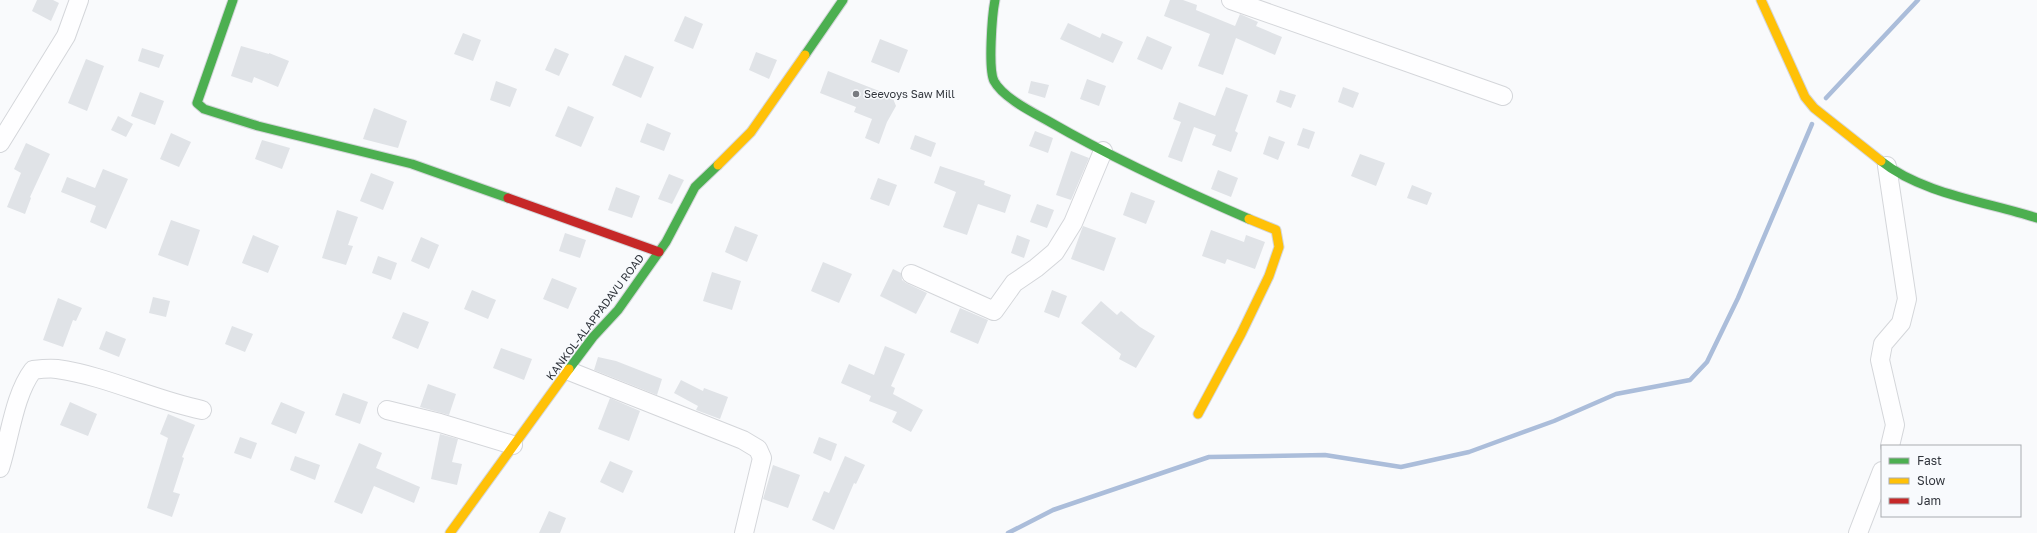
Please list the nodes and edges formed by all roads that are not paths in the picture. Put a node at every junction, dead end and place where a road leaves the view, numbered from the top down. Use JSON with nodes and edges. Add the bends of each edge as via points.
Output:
{"nodes":[{"id":1,"x":79,"y":0,"type":"edge"},
{"id":2,"x":233,"y":0,"type":"edge"},
{"id":3,"x":843,"y":0,"type":"edge"},
{"id":4,"x":995,"y":0,"type":"edge"},
{"id":5,"x":1231,"y":0,"type":"edge"},
{"id":6,"x":1761,"y":0,"type":"edge"},
{"id":7,"x":1503,"y":96,"type":"dead end"},
{"id":8,"x":0,"y":143,"type":"edge"},
{"id":9,"x":1103,"y":151,"type":"junction"},
{"id":10,"x":1887,"y":166,"type":"junction"},
{"id":11,"x":2037,"y":218,"type":"edge"},
{"id":12,"x":659,"y":252,"type":"junction"},
{"id":13,"x":911,"y":274,"type":"dead end"},
{"id":14,"x":569,"y":371,"type":"junction"},
{"id":15,"x":202,"y":410,"type":"dead end"},
{"id":16,"x":386,"y":410,"type":"dead end"},
{"id":17,"x":1198,"y":414,"type":"dead end"},
{"id":18,"x":514,"y":444,"type":"junction"},
{"id":19,"x":1890,"y":445,"type":"edge"},
{"id":20,"x":0,"y":468,"type":"edge"},
{"id":21,"x":1881,"y":474,"type":"edge"},
{"id":22,"x":450,"y":533,"type":"edge"},
{"id":23,"x":744,"y":533,"type":"edge"},
{"id":24,"x":1858,"y":533,"type":"edge"}],
"edges":[{"from":1,"to":8,"type":"street","via":[[66,36]]},
{"from":2,"to":12,"type":"street","via":[[197,103],[204,109],[258,126],[412,164]]},
{"from":3,"to":12,"type":"street","name":"KANKOL-ALAPPADAVU ROAD","via":[[751,132],[695,187]]},
{"from":4,"to":9,"type":"street","via":[[992,14],[991,57],[994,81],[1016,103]]},
{"from":5,"to":7,"type":"street"},
{"from":6,"to":10,"type":"street","via":[[1805,97],[1814,108]]},
{"from":9,"to":13,"type":"street","via":[[1073,223],[1054,252],[1014,283],[994,311]]},
{"from":9,"to":17,"type":"street","via":[[1178,188],[1276,230],[1279,247],[1269,276]]},
{"from":10,"to":11,"type":"street","via":[[1930,188]]},
{"from":10,"to":19,"type":"street","via":[[1907,299],[1901,324],[1883,344],[1880,360],[1895,425]]},
{"from":12,"to":14,"type":"street","name":"KANKOL-ALAPPADAVU ROAD","via":[[618,310],[593,337]]},
{"from":14,"to":18,"type":"street","name":"KANKOL-ALAPPADAVU ROAD"},
{"from":14,"to":23,"type":"street","via":[[718,430],[758,449],[762,458]]},
{"from":15,"to":20,"type":"street","via":[[56,369],[33,370],[26,379]]},
{"from":16,"to":18,"type":"street"},
{"from":18,"to":22,"type":"street","name":"KANKOL-ALAPPADAVU ROAD"},
{"from":21,"to":24,"type":"street"}]}
